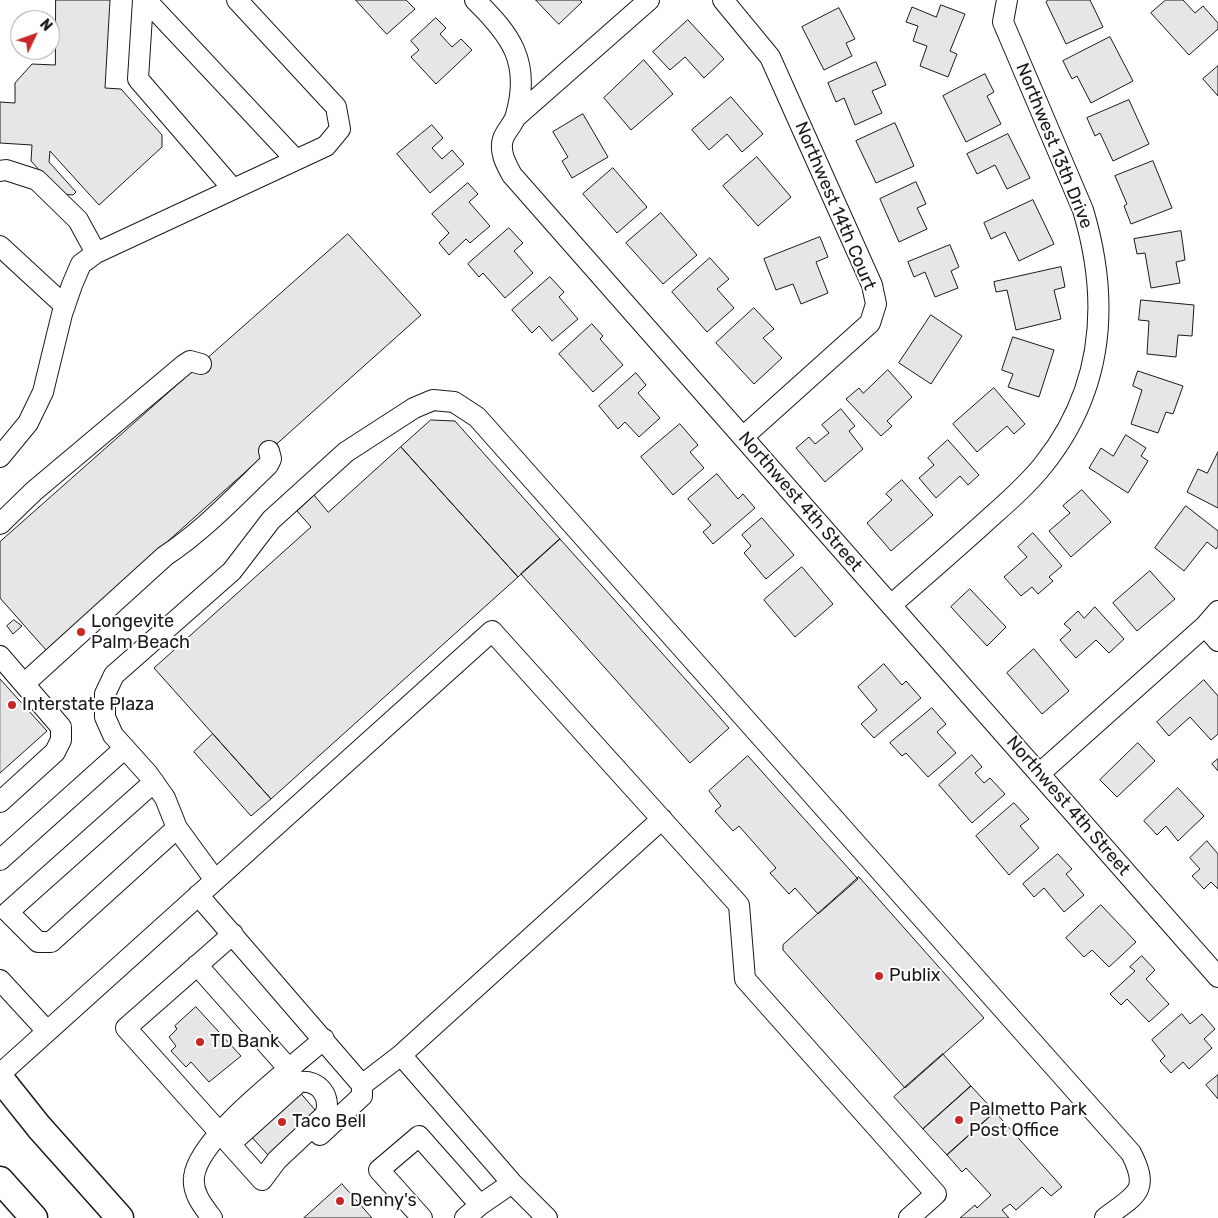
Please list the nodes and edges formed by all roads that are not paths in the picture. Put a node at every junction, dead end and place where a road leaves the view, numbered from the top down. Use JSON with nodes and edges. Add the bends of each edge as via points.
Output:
{"nodes":[{"id":1,"x":145,"y":0,"type":"edge"},
{"id":2,"x":237,"y":0,"type":"edge"},
{"id":3,"x":475,"y":0,"type":"edge"},
{"id":4,"x":649,"y":0,"type":"edge"},
{"id":5,"x":723,"y":0,"type":"edge"},
{"id":6,"x":1007,"y":0,"type":"edge"},
{"id":7,"x":516,"y":117,"type":"junction"},
{"id":8,"x":296,"y":160,"type":"junction"},
{"id":9,"x":0,"y":171,"type":"edge"},
{"id":10,"x":233,"y":189,"type":"junction"},
{"id":11,"x":0,"y":246,"type":"edge"},
{"id":12,"x":96,"y":253,"type":"junction"},
{"id":13,"x":65,"y":306,"type":"junction"},
{"id":14,"x":201,"y":364,"type":"dead end"},
{"id":15,"x":743,"y":437,"type":"junction"},
{"id":16,"x":269,"y":451,"type":"dead end"},
{"id":17,"x":0,"y":457,"type":"edge"},
{"id":18,"x":0,"y":524,"type":"edge"},
{"id":19,"x":891,"y":606,"type":"junction"},
{"id":20,"x":1214,"y":626,"type":"edge"},
{"id":21,"x":0,"y":656,"type":"edge"},
{"id":22,"x":24,"y":684,"type":"junction"},
{"id":23,"x":125,"y":748,"type":"junction"},
{"id":24,"x":1039,"y":774,"type":"junction"},
{"id":25,"x":154,"y":782,"type":"junction"},
{"id":26,"x":1,"y":800,"type":"edge"},
{"id":27,"x":662,"y":819,"type":"junction"},
{"id":28,"x":177,"y":828,"type":"junction"},
{"id":29,"x":0,"y":860,"type":"edge"},
{"id":30,"x":215,"y":880,"type":"junction"},
{"id":31,"x":198,"y":895,"type":"junction"},
{"id":32,"x":4,"y":907,"type":"edge"},
{"id":33,"x":232,"y":934,"type":"junction"},
{"id":34,"x":197,"y":965,"type":"junction"},
{"id":35,"x":1218,"y":977,"type":"edge"},
{"id":36,"x":0,"y":980,"type":"edge"},
{"id":37,"x":47,"y":1031,"type":"junction"},
{"id":38,"x":324,"y":1039,"type":"junction"},
{"id":39,"x":401,"y":1055,"type":"junction"},
{"id":40,"x":289,"y":1069,"type":"junction"},
{"id":41,"x":0,"y":1074,"type":"edge"},
{"id":42,"x":0,"y":1078,"type":"edge"},
{"id":43,"x":362,"y":1085,"type":"junction"},
{"id":44,"x":224,"y":1138,"type":"junction"},
{"id":45,"x":266,"y":1177,"type":"junction"},
{"id":46,"x":0,"y":1180,"type":"edge"},
{"id":47,"x":512,"y":1183,"type":"junction"},
{"id":48,"x":480,"y":1205,"type":"junction"},
{"id":49,"x":34,"y":1218,"type":"edge"},
{"id":50,"x":120,"y":1218,"type":"edge"},
{"id":51,"x":212,"y":1218,"type":"edge"},
{"id":52,"x":422,"y":1218,"type":"edge"},
{"id":53,"x":465,"y":1218,"type":"edge"},
{"id":54,"x":547,"y":1218,"type":"edge"},
{"id":55,"x":909,"y":1218,"type":"edge"},
{"id":56,"x":1105,"y":1218,"type":"edge"}],
"edges":[{"from":1,"to":8,"type":"street"},
{"from":1,"to":10,"type":"street","via":[[138,79]]},
{"from":2,"to":8,"type":"street","via":[[336,107],[340,129],[326,146]]},
{"from":3,"to":7,"type":"street","name":"Northwest 4th Street","via":[[514,45],[520,62],[522,81]]},
{"from":4,"to":7,"type":"street"},
{"from":5,"to":15,"type":"street","name":"Northwest 14th Court","via":[[770,57],[872,285],[876,304],[870,322]]},
{"from":6,"to":19,"type":"street","name":"Northwest 13th Drive","via":[[1003,22],[1084,210],[1093,242],[1099,275],[1097,342],[1078,406],[1063,437],[1044,464],[1022,490]]},
{"from":7,"to":15,"type":"street","name":"Northwest 4th Street","via":[[503,139],[504,159],[512,175]]},
{"from":8,"to":10,"type":"street"},
{"from":9,"to":12,"type":"street","via":[[37,180],[78,220]]},
{"from":10,"to":12,"type":"street"},
{"from":11,"to":13,"type":"street"},
{"from":12,"to":13,"type":"street","via":[[81,264]]},
{"from":13,"to":17,"type":"street","via":[[44,392],[28,423]]},
{"from":14,"to":18,"type":"street","via":[[190,361],[184,365],[78,464]]},
{"from":15,"to":19,"type":"street","name":"Northwest 4th Street"},
{"from":16,"to":22,"type":"street","via":[[271,459],[268,465],[186,542],[159,555]]},
{"from":19,"to":24,"type":"street","name":"Northwest 4th Street"},
{"from":20,"to":24,"type":"street"},
{"from":21,"to":22,"type":"street"},
{"from":22,"to":26,"type":"street","via":[[60,727],[61,740],[55,752]]},
{"from":23,"to":25,"type":"street"},
{"from":23,"to":29,"type":"street"},
{"from":23,"to":56,"type":"street","via":[[113,735],[104,717],[105,694],[114,675],[232,571],[271,520],[346,452],[414,408],[433,400],[454,402],[477,417],[1131,1153],[1140,1171],[1140,1184],[1133,1196]]},
{"from":24,"to":35,"type":"street","name":"Northwest 4th Street"},
{"from":25,"to":28,"type":"street","via":[[165,798]]},
{"from":25,"to":32,"type":"street"},
{"from":27,"to":30,"type":"street","via":[[492,631]]},
{"from":27,"to":39,"type":"street"},
{"from":27,"to":55,"type":"street","via":[[738,904],[745,978],[936,1194]]},
{"from":28,"to":30,"type":"street"},
{"from":28,"to":32,"type":"street","via":[[51,942],[38,942]]},
{"from":30,"to":31,"type":"street"},
{"from":31,"to":33,"type":"street"},
{"from":31,"to":37,"type":"street"},
{"from":33,"to":34,"type":"street"},
{"from":33,"to":38,"type":"street"},
{"from":34,"to":40,"type":"street"},
{"from":34,"to":44,"type":"street","via":[[126,1028]]},
{"from":36,"to":37,"type":"street"},
{"from":37,"to":41,"type":"street"},
{"from":38,"to":40,"type":"street"},
{"from":38,"to":43,"type":"street"},
{"from":39,"to":43,"type":"street"},
{"from":39,"to":47,"type":"street"},
{"from":40,"to":44,"type":"street"},
{"from":42,"to":50,"type":"main road"},
{"from":43,"to":45,"type":"street","via":[[362,1096],[283,1169]]},
{"from":44,"to":45,"type":"street"},
{"from":44,"to":45,"type":"street","via":[[299,1082],[316,1084],[328,1101],[325,1115],[277,1160]]},
{"from":44,"to":51,"type":"street","via":[[200,1157],[193,1180],[202,1206]]},
{"from":46,"to":49,"type":"main road"},
{"from":47,"to":48,"type":"street"},
{"from":47,"to":54,"type":"street"},
{"from":48,"to":52,"type":"street","via":[[419,1136],[380,1170]]},
{"from":48,"to":53,"type":"street"}]}
